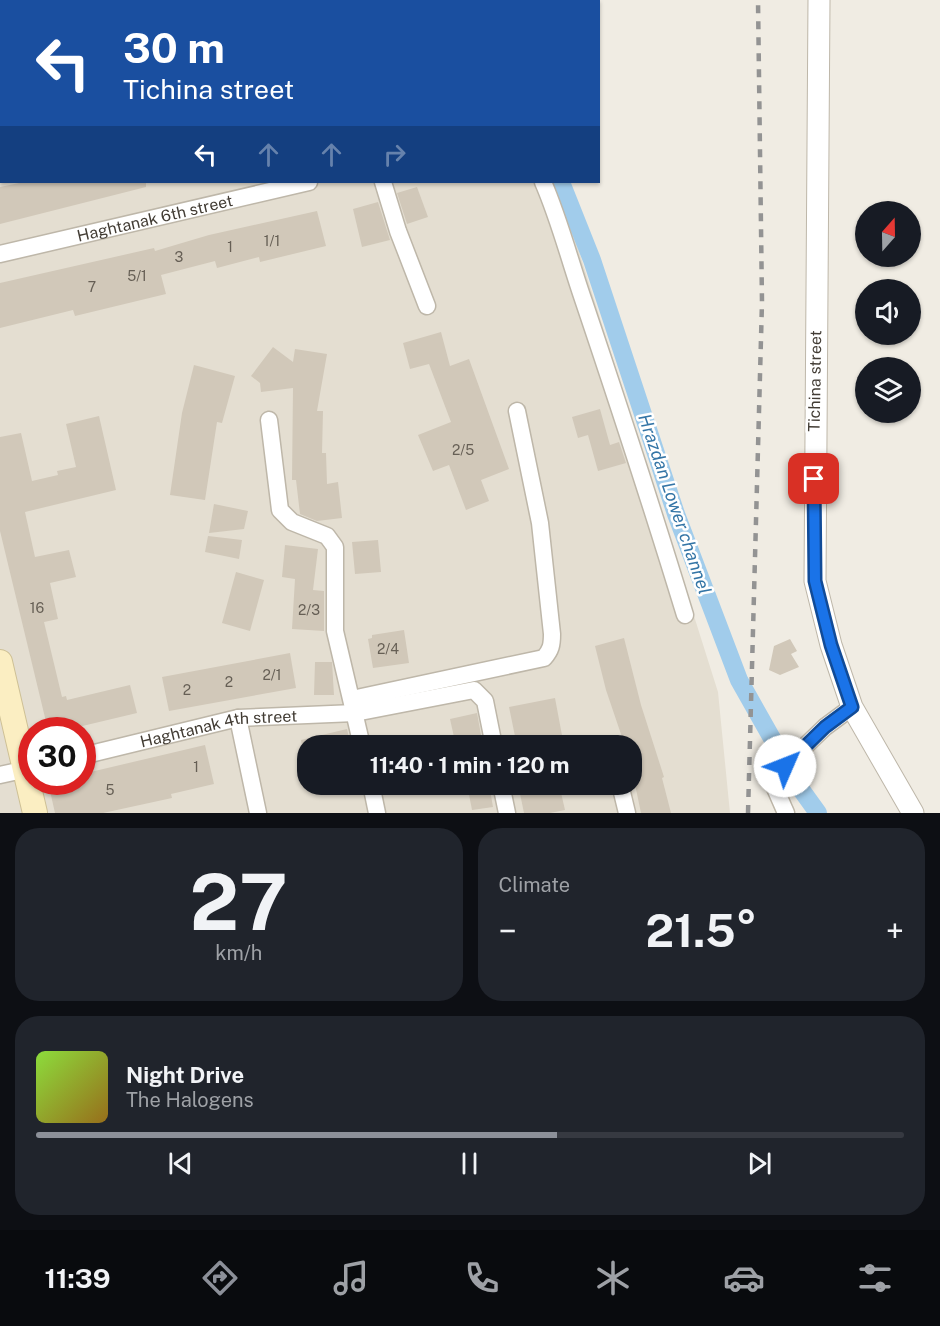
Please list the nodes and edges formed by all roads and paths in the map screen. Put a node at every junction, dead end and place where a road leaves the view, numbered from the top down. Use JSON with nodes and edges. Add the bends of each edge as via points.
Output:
{"nodes":[{"id":1,"x":819,"y":0,"type":"edge"},
{"id":2,"x":305,"y":183,"type":"edge"},
{"id":3,"x":383,"y":183,"type":"edge"},
{"id":4,"x":543,"y":183,"type":"edge"},
{"id":5,"x":0,"y":254,"type":"edge"},
{"id":6,"x":427,"y":306,"type":"dead end"},
{"id":7,"x":517,"y":411,"type":"dead end"},
{"id":8,"x":269,"y":420,"type":"dead end"},
{"id":9,"x":685,"y":615,"type":"dead end"},
{"id":10,"x":0,"y":662,"type":"edge"},
{"id":11,"x":354,"y":706,"type":"junction"},
{"id":12,"x":852,"y":707,"type":"junction"},
{"id":13,"x":238,"y":718,"type":"junction"},
{"id":14,"x":18,"y":731,"type":"edge"},
{"id":15,"x":360,"y":735,"type":"edge"},
{"id":16,"x":492,"y":735,"type":"edge"},
{"id":17,"x":96,"y":753,"type":"edge"},
{"id":18,"x":18,"y":771,"type":"edge"},
{"id":19,"x":0,"y":775,"type":"edge"},
{"id":20,"x":32,"y":795,"type":"edge"},
{"id":21,"x":373,"y":795,"type":"edge"},
{"id":22,"x":503,"y":795,"type":"edge"},
{"id":23,"x":623,"y":795,"type":"edge"},
{"id":24,"x":35,"y":813,"type":"edge"},
{"id":25,"x":258,"y":813,"type":"edge"},
{"id":26,"x":377,"y":813,"type":"edge"},
{"id":27,"x":507,"y":813,"type":"edge"},
{"id":28,"x":627,"y":813,"type":"edge"},
{"id":29,"x":786,"y":813,"type":"edge"},
{"id":30,"x":913,"y":813,"type":"edge"}],
"edges":[{"from":1,"to":12,"type":"street","name":"Tichina street","via":[[815,581]]},
{"from":2,"to":5,"type":"street","name":"Haghtanak 6th street"},
{"from":3,"to":6,"type":"street"},
{"from":4,"to":9,"type":"street","via":[[560,221]]},
{"from":7,"to":11,"type":"street","via":[[540,523],[552,634],[548,654]]},
{"from":8,"to":11,"type":"street","via":[[280,510],[292,522],[327,536],[335,547],[335,631]]},
{"from":10,"to":14,"type":"main road"},
{"from":11,"to":13,"type":"street","name":"Haghtanak 4th street"},
{"from":11,"to":15,"type":"street"},
{"from":11,"to":16,"type":"street","via":[[474,690],[485,701]]},
{"from":12,"to":29,"type":"street","via":[[771,778]]},
{"from":12,"to":30,"type":"street","name":"Tichina street"},
{"from":13,"to":17,"type":"street","name":"Haghtanak 4th street"},
{"from":13,"to":25,"type":"street"},
{"from":18,"to":19,"type":"street"},
{"from":20,"to":24,"type":"main road"},
{"from":21,"to":26,"type":"street"},
{"from":22,"to":27,"type":"street"},
{"from":23,"to":28,"type":"street"}]}
